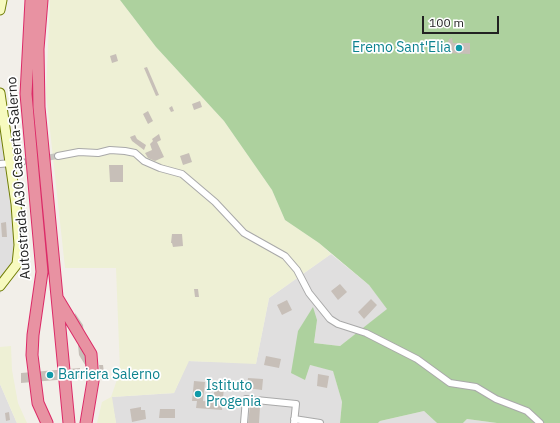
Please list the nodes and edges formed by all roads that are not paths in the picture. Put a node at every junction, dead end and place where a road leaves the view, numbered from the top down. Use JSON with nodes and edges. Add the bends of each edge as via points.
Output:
{"nodes":[{"id":1,"x":2,"y":0,"type":"edge"},
{"id":2,"x":30,"y":0,"type":"edge"},
{"id":3,"x":42,"y":0,"type":"edge"},
{"id":4,"x":0,"y":10,"type":"edge"},
{"id":5,"x":0,"y":93,"type":"edge"},
{"id":6,"x":58,"y":156,"type":"tunnel mouth"},
{"id":7,"x":22,"y":162,"type":"tunnel mouth"},
{"id":8,"x":5,"y":164,"type":"edge"},
{"id":9,"x":0,"y":286,"type":"edge"},
{"id":10,"x":57,"y":297,"type":"junction"},
{"id":11,"x":294,"y":421,"type":"edge"},
{"id":12,"x":47,"y":423,"type":"edge"},
{"id":13,"x":69,"y":423,"type":"edge"},
{"id":14,"x":86,"y":423,"type":"edge"},
{"id":15,"x":244,"y":423,"type":"edge"},
{"id":16,"x":320,"y":423,"type":"edge"},
{"id":17,"x":540,"y":423,"type":"edge"}],
"edges":[{"from":1,"to":4,"type":"main road"},
{"from":2,"to":12,"type":"highway","name":"Autostrada A30 Caserta-Salerno","via":[[26,94],[42,272],[32,355],[38,403]]},
{"from":3,"to":10,"type":"highway","name":"Autostrada A30 Caserta-Salerno","via":[[38,49],[39,107]]},
{"from":5,"to":8,"type":"main road"},
{"from":6,"to":17,"type":"street","via":[[79,152],[125,151],[135,153],[144,161],[160,168],[182,174],[216,202],[244,233],[285,256],[330,319],[366,332],[417,359],[450,383],[476,387],[496,399],[527,411]]},
{"from":7,"to":8,"type":"street"},
{"from":8,"to":9,"type":"main road","via":[[16,204],[19,253],[17,264]]},
{"from":10,"to":13,"type":"highway","name":"Autostrada A30 Caserta-Salerno"},
{"from":10,"to":14,"type":"highway","via":[[91,354],[93,381]]},
{"from":11,"to":15,"type":"street","via":[[296,404],[246,399]]},
{"from":11,"to":16,"type":"street"}]}
